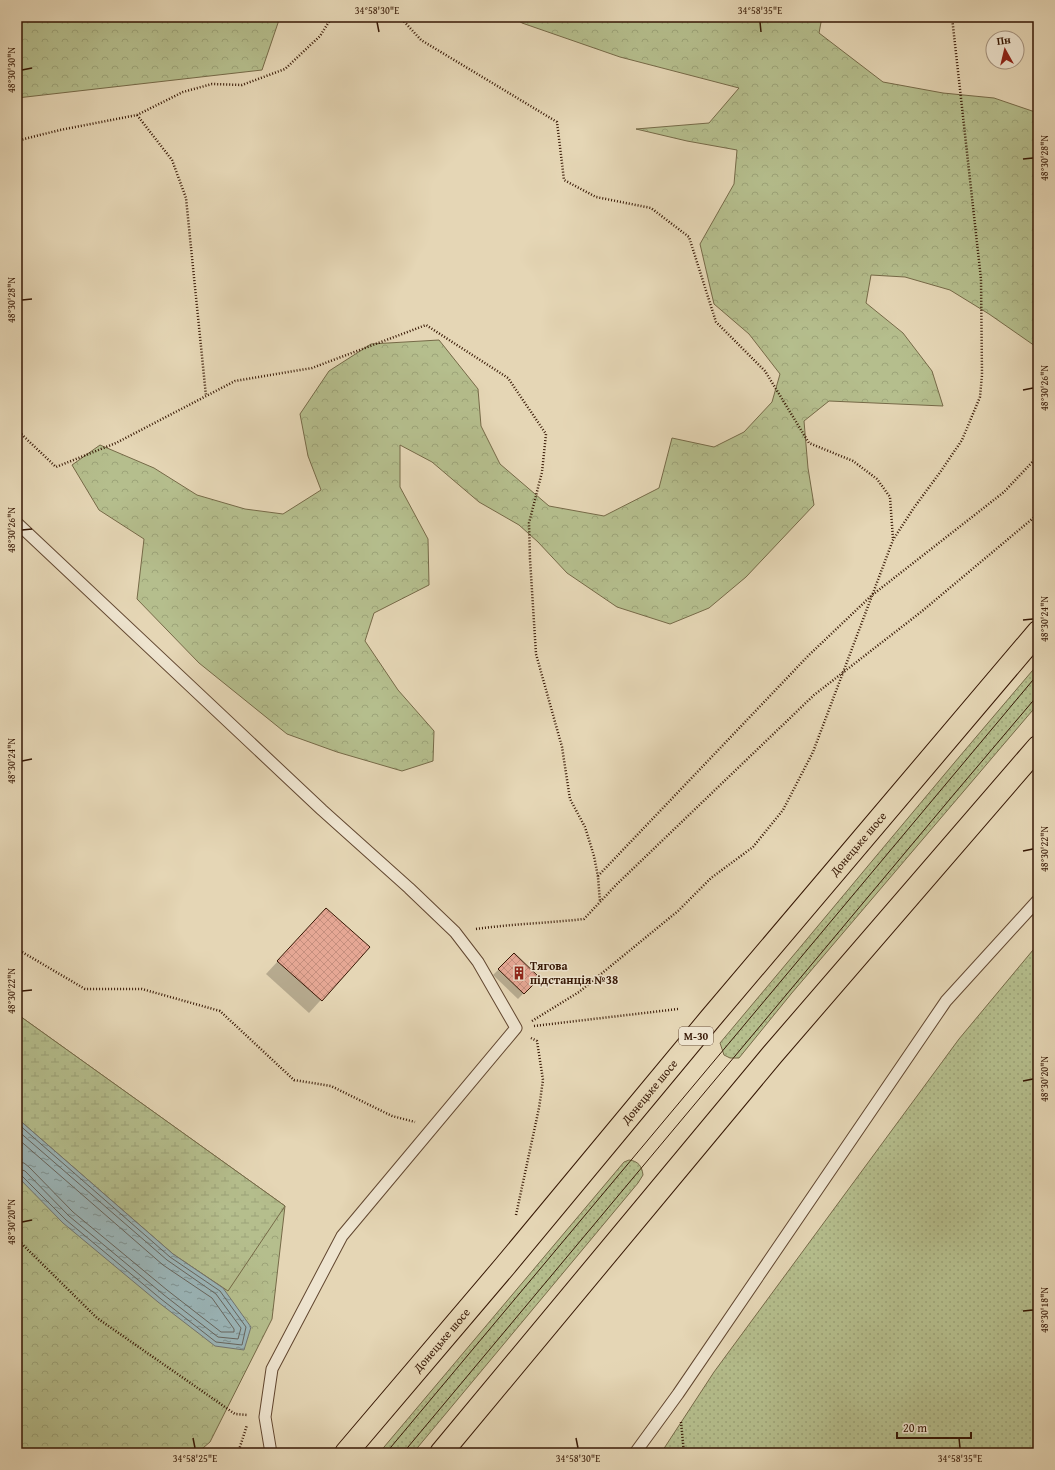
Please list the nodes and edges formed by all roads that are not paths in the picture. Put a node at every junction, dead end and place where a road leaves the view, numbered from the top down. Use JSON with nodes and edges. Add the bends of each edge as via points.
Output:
{"nodes":[{"id":1,"x":17,"y":523,"type":"edge"},
{"id":2,"x":1038,"y":632,"type":"edge"},
{"id":3,"x":1038,"y":748,"type":"edge"},
{"id":4,"x":1038,"y":900,"type":"edge"},
{"id":5,"x":351,"y":1447,"type":"edge"},
{"id":6,"x":270,"y":1453,"type":"edge"},
{"id":7,"x":441,"y":1453,"type":"edge"},
{"id":8,"x":635,"y":1453,"type":"edge"}],
"edges":[{"from":1,"to":6,"type":"lane","via":[[455,932],[478,962],[516,1028],[342,1236],[272,1369],[265,1417]]},
{"from":2,"to":5,"type":"highway","name":"Донецьке шосе","number":"М-30","via":[[715,1012]]},
{"from":3,"to":7,"type":"highway","via":[[772,1055]]},
{"from":4,"to":8,"type":"lane","via":[[946,1001]]}]}
